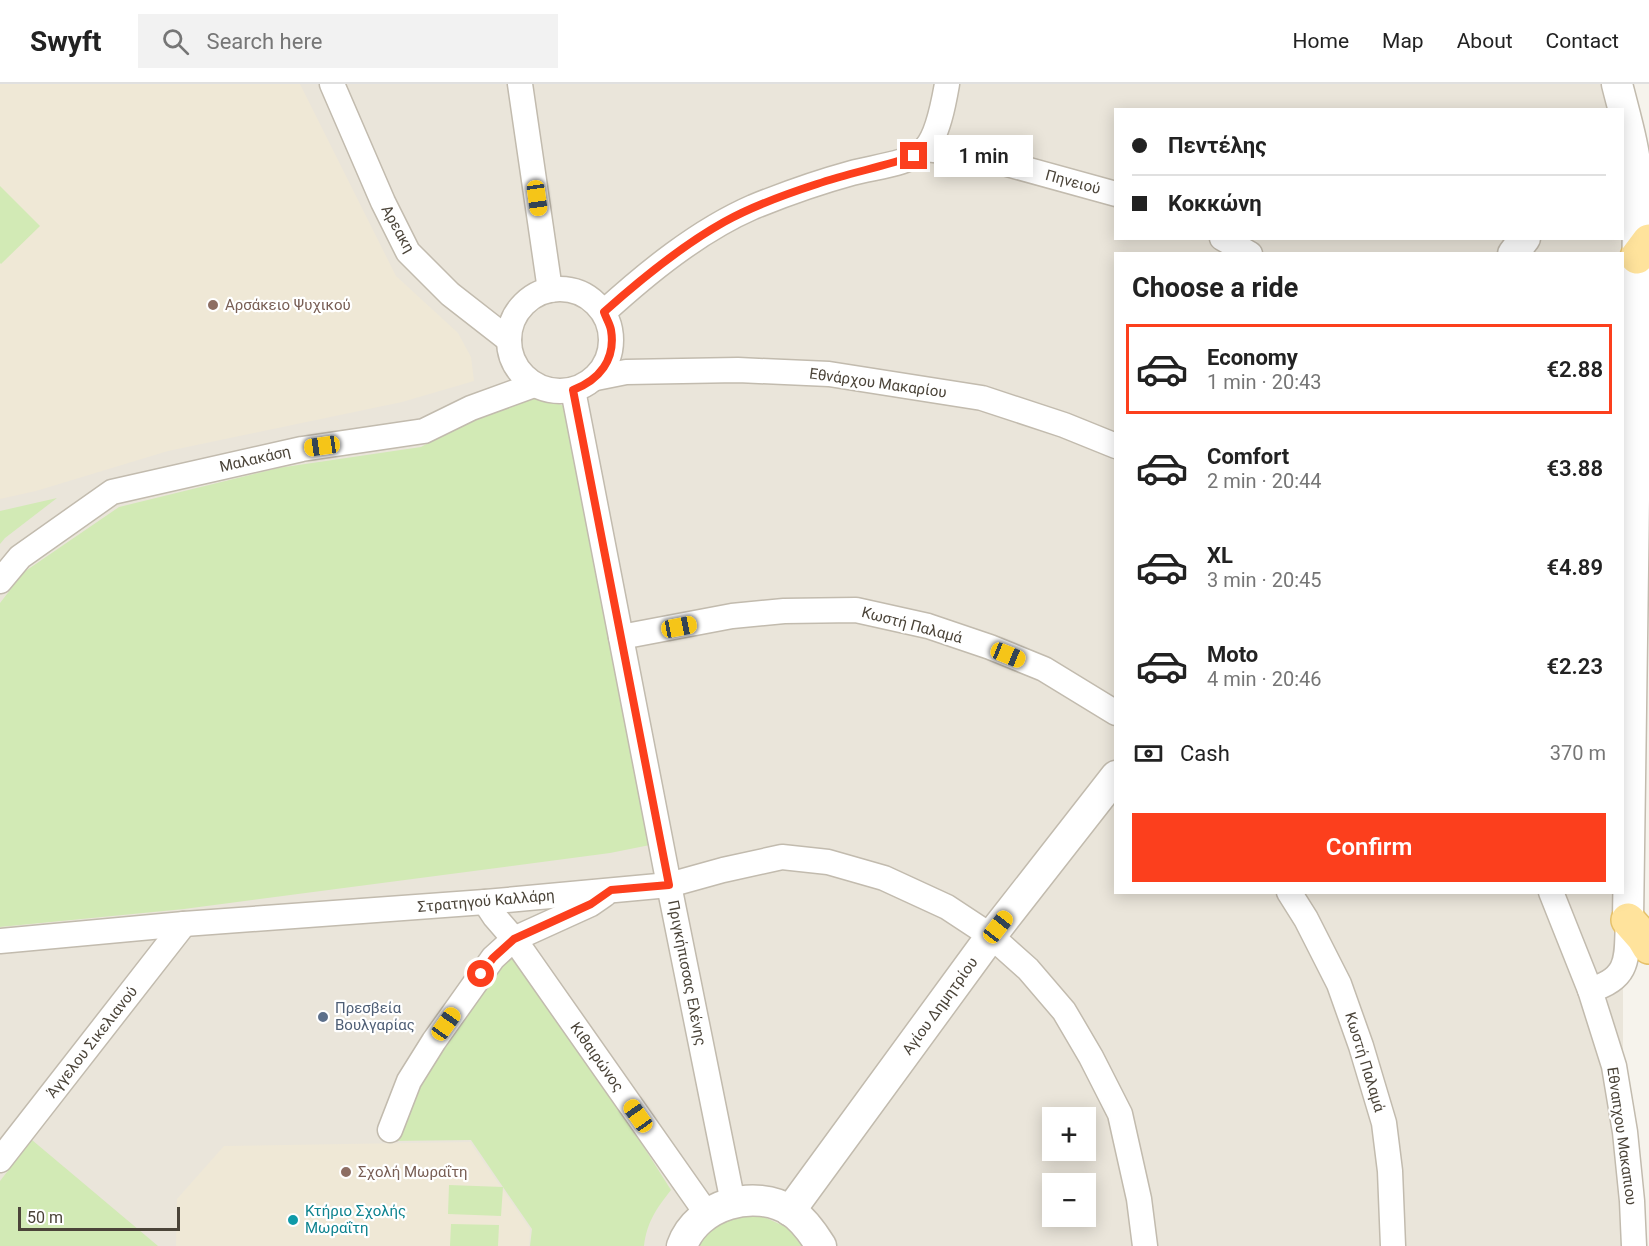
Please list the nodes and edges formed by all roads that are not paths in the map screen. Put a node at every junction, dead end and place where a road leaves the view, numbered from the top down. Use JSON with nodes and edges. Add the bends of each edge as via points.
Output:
{"nodes":[{"id":1,"x":332,"y":84,"type":"edge"},
{"id":2,"x":520,"y":84,"type":"edge"},
{"id":3,"x":946,"y":84,"type":"edge"},
{"id":4,"x":1617,"y":84,"type":"edge"},
{"id":5,"x":1621,"y":108,"type":"edge"},
{"id":6,"x":1626,"y":133,"type":"edge"},
{"id":7,"x":925,"y":149,"type":"junction"},
{"id":8,"x":1114,"y":193,"type":"edge"},
{"id":9,"x":1226,"y":240,"type":"edge"},
{"id":10,"x":1643,"y":249,"type":"edge"},
{"id":11,"x":1246,"y":252,"type":"edge"},
{"id":12,"x":550,"y":290,"type":"junction"},
{"id":13,"x":604,"y":312,"type":"junction"},
{"id":14,"x":509,"y":340,"type":"junction"},
{"id":15,"x":596,"y":378,"type":"junction"},
{"id":16,"x":534,"y":385,"type":"junction"},
{"id":17,"x":573,"y":390,"type":"junction"},
{"id":18,"x":1114,"y":445,"type":"edge"},
{"id":19,"x":0,"y":581,"type":"edge"},
{"id":20,"x":621,"y":637,"type":"junction"},
{"id":21,"x":1114,"y":712,"type":"edge"},
{"id":22,"x":1114,"y":780,"type":"edge"},
{"id":23,"x":669,"y":885,"type":"junction"},
{"id":24,"x":611,"y":890,"type":"junction"},
{"id":25,"x":1290,"y":894,"type":"edge"},
{"id":26,"x":1552,"y":894,"type":"edge"},
{"id":27,"x":485,"y":902,"type":"junction"},
{"id":28,"x":1628,"y":920,"type":"junction"},
{"id":29,"x":184,"y":924,"type":"junction"},
{"id":30,"x":991,"y":936,"type":"junction"},
{"id":31,"x":514,"y":939,"type":"junction"},
{"id":32,"x":0,"y":941,"type":"edge"},
{"id":33,"x":1649,"y":947,"type":"edge"},
{"id":34,"x":1590,"y":990,"type":"junction"},
{"id":35,"x":390,"y":1130,"type":"dead end"},
{"id":36,"x":0,"y":1161,"type":"edge"},
{"id":37,"x":720,"y":1208,"type":"junction"},
{"id":38,"x":790,"y":1211,"type":"junction"},
{"id":39,"x":682,"y":1246,"type":"edge"},
{"id":40,"x":821,"y":1246,"type":"edge"},
{"id":41,"x":1145,"y":1246,"type":"edge"},
{"id":42,"x":1394,"y":1246,"type":"edge"},
{"id":43,"x":1634,"y":1246,"type":"edge"}],
"edges":[{"from":1,"to":14,"type":"street","name":"Αρεακη","via":[[408,252],[450,294]]},
{"from":2,"to":12,"type":"street"},
{"from":3,"to":7,"type":"street","via":[[933,137]]},
{"from":4,"to":5,"type":"street"},
{"from":6,"to":10,"type":"street","via":[[1637,181]]},
{"from":7,"to":8,"type":"street","name":"Πηνειού","via":[[971,154]]},
{"from":7,"to":13,"type":"street","via":[[897,162],[817,184],[725,221],[648,275]]},
{"from":9,"to":11,"type":"street"},
{"from":10,"to":28,"type":"street"},
{"from":12,"to":13,"type":"street","via":[[571,290],[590,298]]},
{"from":12,"to":14,"type":"street","via":[[534,296],[521,308],[512,323]]},
{"from":13,"to":15,"type":"street","via":[[612,346],[607,363]]},
{"from":14,"to":16,"type":"street","via":[[514,364]]},
{"from":15,"to":17,"type":"street"},
{"from":15,"to":18,"type":"street","name":"Εθνάρχου Μακαρίου","via":[[626,372],[738,370],[829,374],[982,398]]},
{"from":16,"to":17,"type":"street","via":[[553,391]]},
{"from":16,"to":19,"type":"street","name":"Μαλακάση","via":[[471,408],[424,431],[302,449],[112,492],[20,557]]},
{"from":17,"to":20,"type":"street","name":"Πριγκήπισσας Ελένης"},
{"from":20,"to":21,"type":"street","name":"Κωστή Παλαμά","via":[[784,610],[856,610],[928,626],[990,647],[1044,669]]},
{"from":20,"to":23,"type":"street","name":"Πριγκήπισσας Ελένης"},
{"from":22,"to":30,"type":"street","name":"Αγίου Δημητρίου"},
{"from":23,"to":24,"type":"street","name":"Στρατηγού Καλλάρη"},
{"from":23,"to":30,"type":"street","name":"Στρατηγού Καλλάρη","via":[[782,857],[828,862],[884,878],[947,907]]},
{"from":23,"to":37,"type":"street","name":"Πριγκήπισσας Ελένης"},
{"from":24,"to":27,"type":"street","name":"Στρατηγού Καλλάρη"},
{"from":24,"to":31,"type":"street","via":[[591,904]]},
{"from":25,"to":42,"type":"street","name":"Κωστή Παλαμά","via":[[1339,984],[1384,1123]]},
{"from":26,"to":34,"type":"street","name":"Εθναπχου Μακαπιου"},
{"from":27,"to":29,"type":"street","name":"Στρατηγού Καλλάρη"},
{"from":27,"to":31,"type":"street","name":"Κιθαιρώνος"},
{"from":28,"to":33,"type":"main road"},
{"from":28,"to":34,"type":"street","via":[[1622,971],[1604,986]]},
{"from":29,"to":32,"type":"street","name":"Στρατηγού Καλλάρη"},
{"from":29,"to":36,"type":"street","name":"Άγγελου Σικελιανού"},
{"from":30,"to":38,"type":"street","name":"Αγίου Δημητρίου"},
{"from":30,"to":41,"type":"street","name":"Στρατηγού Καλλάρη","via":[[1028,969],[1064,1011],[1120,1114]]},
{"from":31,"to":35,"type":"street","via":[[493,958],[434,1041],[409,1081]]},
{"from":31,"to":37,"type":"street","name":"Κιθαιρώνος"},
{"from":34,"to":43,"type":"street","name":"Εθναπχου Μακαπιου","via":[[1616,1077],[1625,1132]]},
{"from":37,"to":38,"type":"street","via":[[752,1200]]},
{"from":37,"to":39,"type":"street","via":[[693,1226]]},
{"from":38,"to":40,"type":"street","via":[[808,1226]]}]}
